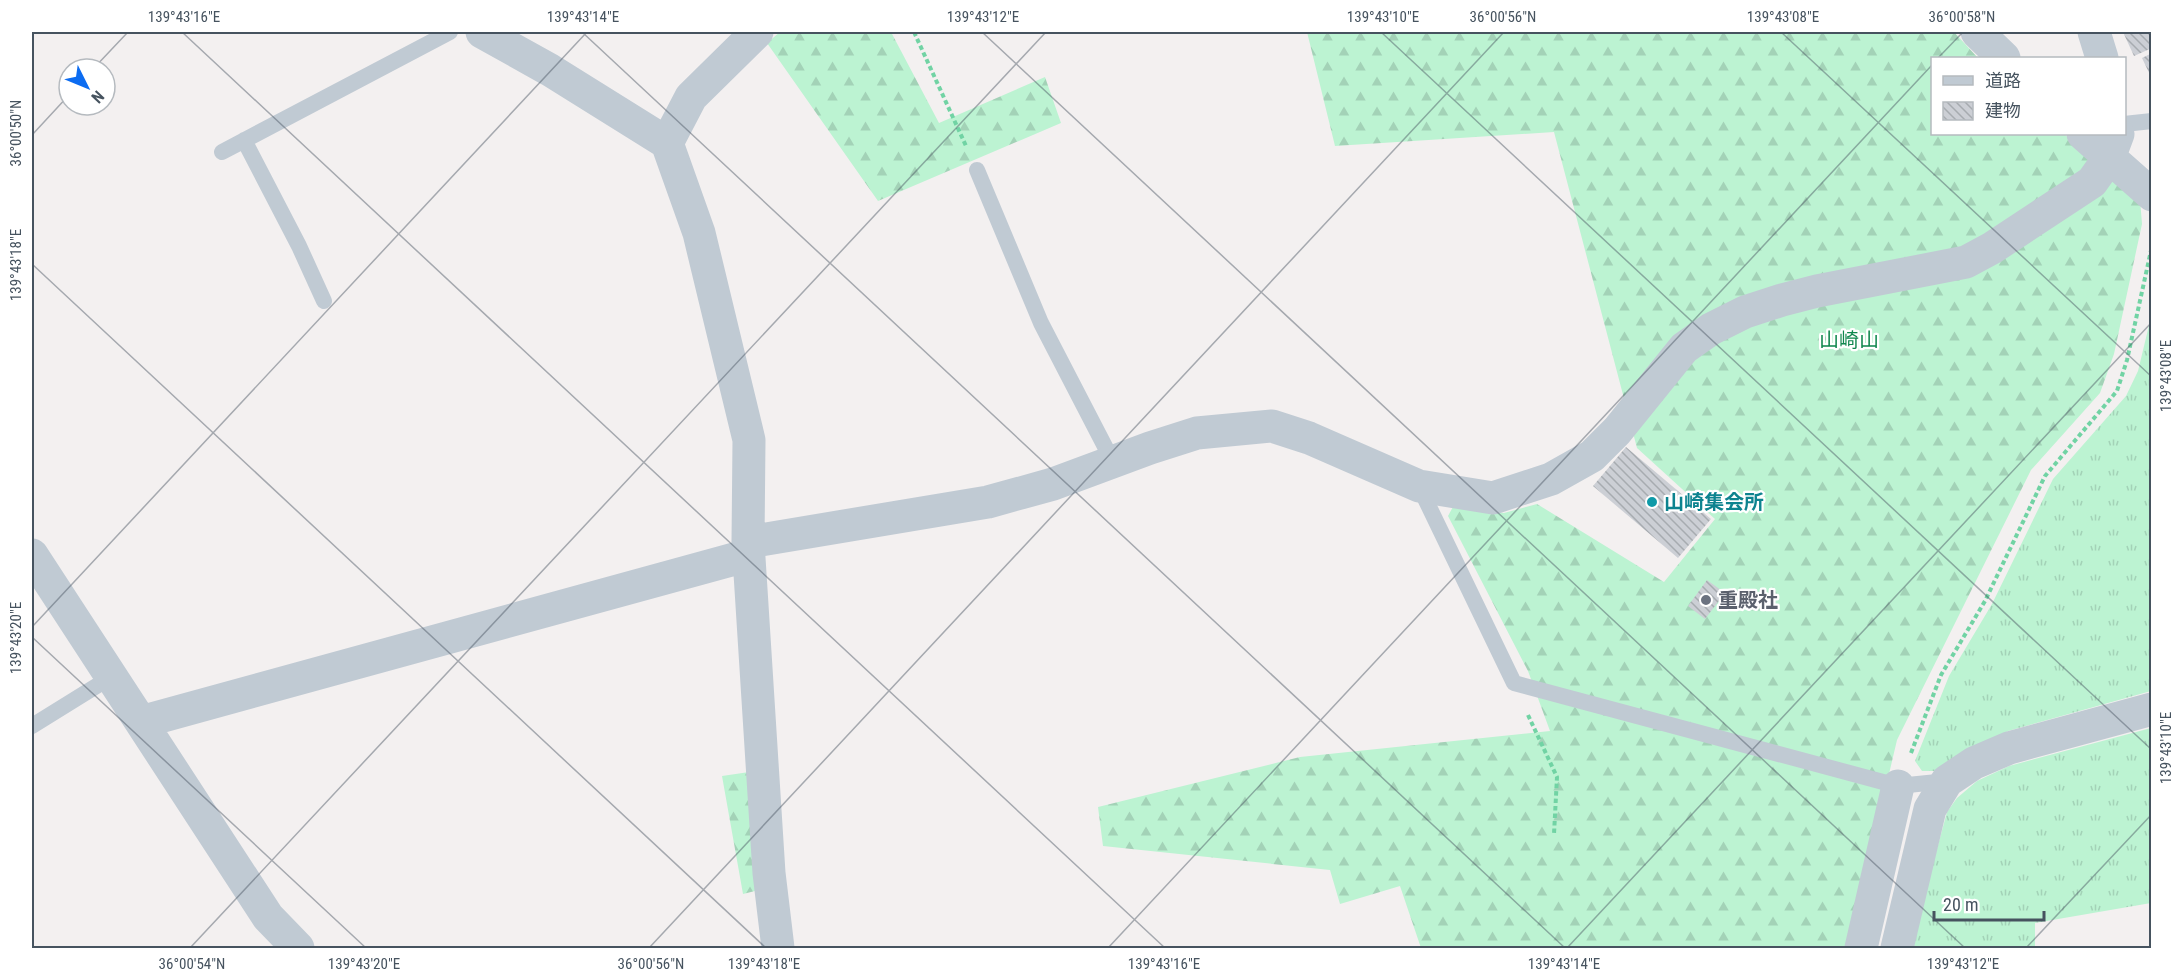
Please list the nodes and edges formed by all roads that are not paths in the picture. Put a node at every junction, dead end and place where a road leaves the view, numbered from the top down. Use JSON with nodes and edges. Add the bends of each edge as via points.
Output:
{"nodes":[{"id":1,"x":450,"y":32,"type":"edge"},
{"id":2,"x":482,"y":32,"type":"edge"},
{"id":3,"x":757,"y":32,"type":"edge"},
{"id":4,"x":1977,"y":32,"type":"edge"},
{"id":5,"x":2094,"y":32,"type":"edge"},
{"id":6,"x":2003,"y":57,"type":"edge"},
{"id":7,"x":2102,"y":57,"type":"edge"},
{"id":8,"x":2151,"y":121,"type":"edge"},
{"id":9,"x":2126,"y":124,"type":"edge"},
{"id":10,"x":2086,"y":135,"type":"edge"},
{"id":11,"x":244,"y":140,"type":"junction"},
{"id":12,"x":667,"y":143,"type":"junction"},
{"id":13,"x":2114,"y":146,"type":"edge"},
{"id":14,"x":222,"y":152,"type":"dead end"},
{"id":15,"x":977,"y":170,"type":"road end"},
{"id":16,"x":2151,"y":195,"type":"edge"},
{"id":17,"x":324,"y":301,"type":"dead end"},
{"id":18,"x":1113,"y":462,"type":"junction"},
{"id":19,"x":1419,"y":486,"type":"junction"},
{"id":20,"x":748,"y":549,"type":"junction"},
{"id":21,"x":32,"y":555,"type":"edge"},
{"id":22,"x":111,"y":677,"type":"junction"},
{"id":23,"x":2151,"y":709,"type":"edge"},
{"id":24,"x":141,"y":722,"type":"junction"},
{"id":25,"x":32,"y":726,"type":"edge"},
{"id":26,"x":1947,"y":781,"type":"junction"},
{"id":27,"x":1898,"y":786,"type":"junction"},
{"id":28,"x":298,"y":948,"type":"edge"},
{"id":29,"x":778,"y":948,"type":"edge"},
{"id":30,"x":1861,"y":948,"type":"edge"},
{"id":31,"x":1897,"y":948,"type":"edge"}],
"edges":[{"from":1,"to":11,"type":"lane"},
{"from":2,"to":12,"type":"street"},
{"from":3,"to":12,"type":"street","via":[[691,97]]},
{"from":4,"to":6,"type":"street"},
{"from":5,"to":7,"type":"street"},
{"from":8,"to":9,"type":"lane"},
{"from":10,"to":13,"type":"street"},
{"from":11,"to":14,"type":"lane"},
{"from":11,"to":17,"type":"lane"},
{"from":12,"to":20,"type":"street","via":[[699,233],[749,440]]},
{"from":13,"to":16,"type":"street"},
{"from":13,"to":19,"type":"street","via":[[2092,182],[1966,262],[1782,300],[1711,329],[1684,348],[1592,456],[1551,479],[1493,498]]},
{"from":15,"to":18,"type":"lane","via":[[1041,323]]},
{"from":18,"to":19,"type":"street","via":[[1197,433],[1272,426]]},
{"from":18,"to":20,"type":"street","via":[[988,502]]},
{"from":19,"to":27,"type":"lane","via":[[1514,683]]},
{"from":20,"to":24,"type":"street"},
{"from":20,"to":29,"type":"street","via":[[769,873]]},
{"from":21,"to":22,"type":"street"},
{"from":22,"to":24,"type":"street"},
{"from":22,"to":25,"type":"lane"},
{"from":23,"to":26,"type":"street","via":[[2009,748],[1974,763]]},
{"from":24,"to":28,"type":"street","via":[[268,917]]},
{"from":26,"to":27,"type":"lane"},
{"from":26,"to":31,"type":"street","via":[[1930,809]]},
{"from":27,"to":30,"type":"street"}]}
